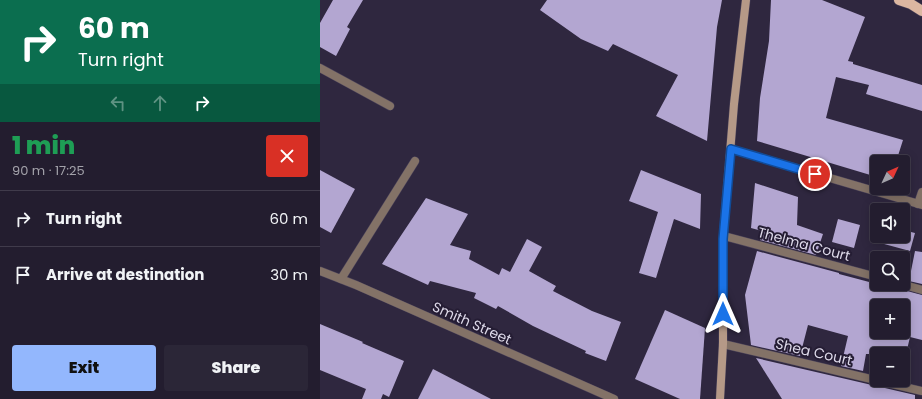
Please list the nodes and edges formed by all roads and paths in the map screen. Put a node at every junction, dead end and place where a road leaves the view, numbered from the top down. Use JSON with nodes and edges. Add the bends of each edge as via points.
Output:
{"nodes":[{"id":1,"x":746,"y":0,"type":"edge"},
{"id":2,"x":899,"y":0,"type":"edge"},
{"id":3,"x":922,"y":11,"type":"edge"},
{"id":4,"x":320,"y":68,"type":"edge"},
{"id":5,"x":390,"y":106,"type":"dead end"},
{"id":6,"x":731,"y":149,"type":"junction"},
{"id":7,"x":415,"y":161,"type":"dead end"},
{"id":8,"x":922,"y":192,"type":"edge"},
{"id":9,"x":920,"y":204,"type":"edge"},
{"id":10,"x":724,"y":236,"type":"junction"},
{"id":11,"x":320,"y":271,"type":"edge"},
{"id":12,"x":870,"y":276,"type":"edge"},
{"id":13,"x":341,"y":279,"type":"junction"},
{"id":14,"x":910,"y":287,"type":"edge"},
{"id":15,"x":922,"y":290,"type":"edge"},
{"id":16,"x":723,"y":344,"type":"junction"},
{"id":17,"x":922,"y":391,"type":"edge"},
{"id":18,"x":614,"y":399,"type":"edge"},
{"id":19,"x":720,"y":399,"type":"edge"}],
"edges":[{"from":1,"to":6,"type":"main road"},
{"from":2,"to":3,"type":"main road"},
{"from":4,"to":5,"type":"street"},
{"from":6,"to":9,"type":"street"},
{"from":6,"to":10,"type":"main road"},
{"from":7,"to":13,"type":"street"},
{"from":8,"to":9,"type":"street"},
{"from":10,"to":12,"type":"street","name":"Thelma Court"},
{"from":10,"to":16,"type":"main road"},
{"from":11,"to":13,"type":"street","name":"Smith Street"},
{"from":13,"to":18,"type":"street","name":"Smith Street"},
{"from":14,"to":15,"type":"street"},
{"from":16,"to":17,"type":"street","name":"Shea Court"},
{"from":16,"to":19,"type":"main road"}]}
